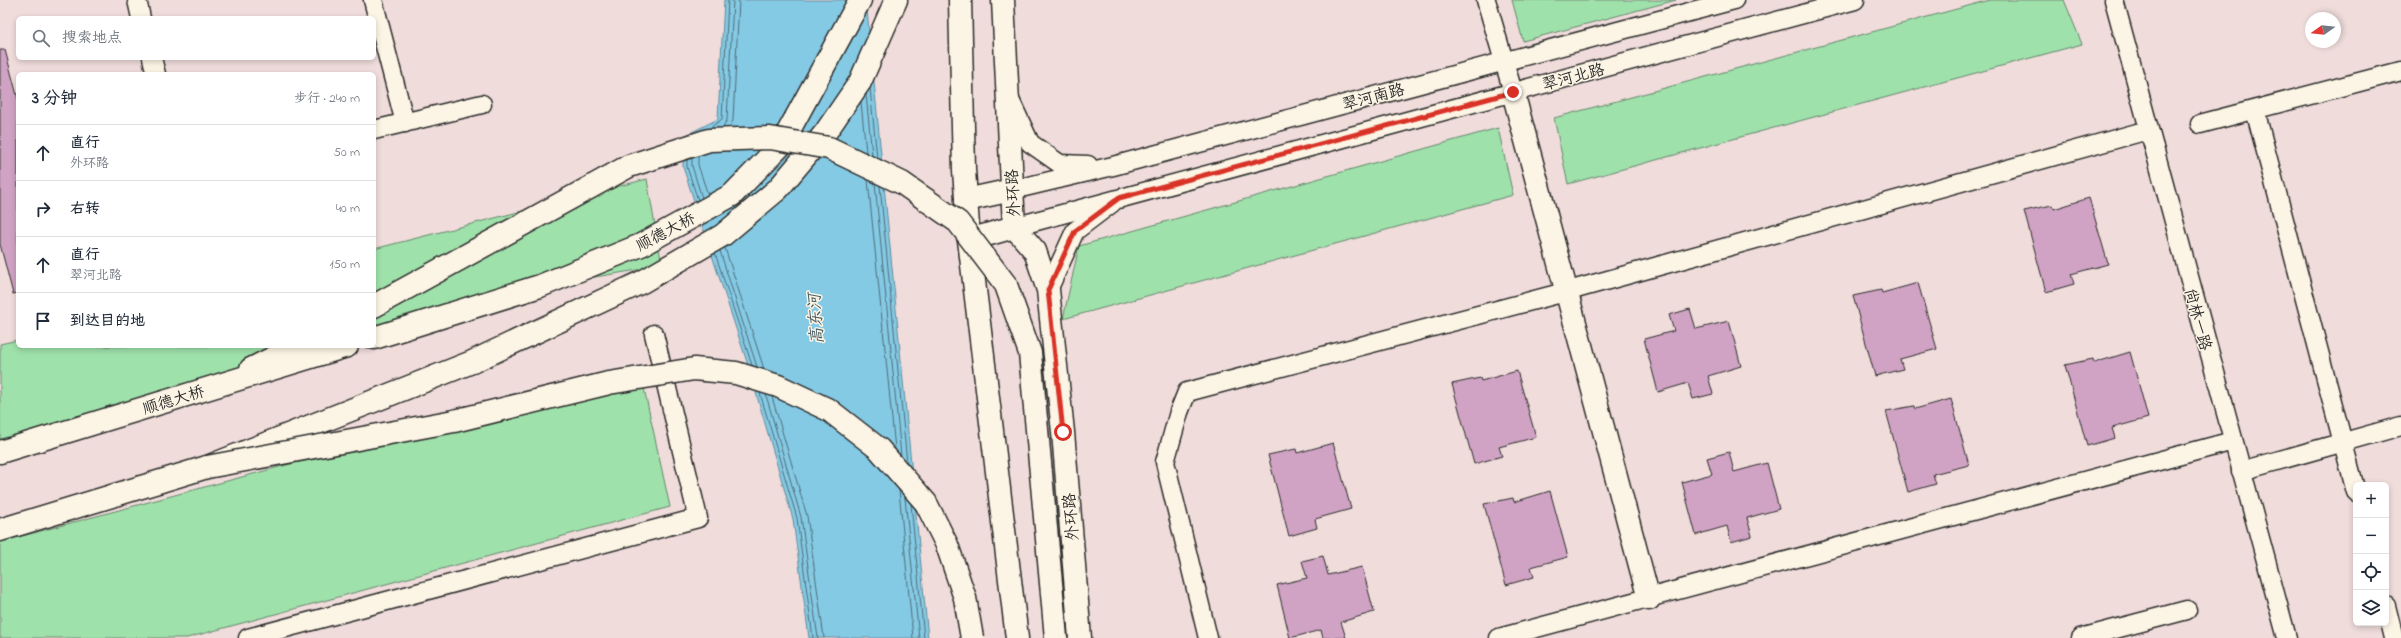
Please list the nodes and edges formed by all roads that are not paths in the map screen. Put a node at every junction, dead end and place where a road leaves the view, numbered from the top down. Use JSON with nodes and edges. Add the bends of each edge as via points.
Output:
{"nodes":[{"id":1,"x":137,"y":0,"type":"edge"},
{"id":2,"x":372,"y":0,"type":"edge"},
{"id":3,"x":860,"y":0,"type":"edge"},
{"id":4,"x":896,"y":0,"type":"edge"},
{"id":5,"x":960,"y":0,"type":"edge"},
{"id":6,"x":1003,"y":0,"type":"edge"},
{"id":7,"x":1486,"y":0,"type":"edge"},
{"id":8,"x":1734,"y":0,"type":"edge"},
{"id":9,"x":1855,"y":0,"type":"edge"},
{"id":10,"x":2114,"y":0,"type":"edge"},
{"id":11,"x":141,"y":16,"type":"edge"},
{"id":12,"x":152,"y":60,"type":"edge"},
{"id":13,"x":1503,"y":62,"type":"junction"},
{"id":14,"x":2401,"y":71,"type":"edge"},
{"id":15,"x":156,"y":72,"type":"edge"},
{"id":16,"x":1513,"y":92,"type":"junction"},
{"id":17,"x":1007,"y":95,"type":"junction"},
{"id":18,"x":482,"y":104,"type":"dead end"},
{"id":19,"x":2255,"y":110,"type":"junction"},
{"id":20,"x":405,"y":123,"type":"junction"},
{"id":21,"x":2200,"y":124,"type":"dead end"},
{"id":22,"x":376,"y":130,"type":"edge"},
{"id":23,"x":2148,"y":130,"type":"junction"},
{"id":24,"x":1113,"y":166,"type":"junction"},
{"id":25,"x":1012,"y":190,"type":"junction"},
{"id":26,"x":1119,"y":198,"type":"junction"},
{"id":27,"x":966,"y":200,"type":"junction"},
{"id":28,"x":1014,"y":227,"type":"junction"},
{"id":29,"x":969,"y":240,"type":"junction"},
{"id":30,"x":1048,"y":290,"type":"junction"},
{"id":31,"x":1565,"y":292,"type":"junction"},
{"id":32,"x":376,"y":305,"type":"edge"},
{"id":33,"x":654,"y":334,"type":"dead end"},
{"id":34,"x":376,"y":337,"type":"edge"},
{"id":35,"x":293,"y":348,"type":"edge"},
{"id":36,"x":340,"y":348,"type":"edge"},
{"id":37,"x":223,"y":384,"type":"junction"},
{"id":38,"x":2401,"y":426,"type":"edge"},
{"id":39,"x":2233,"y":441,"type":"junction"},
{"id":40,"x":2343,"y":442,"type":"junction"},
{"id":41,"x":0,"y":452,"type":"edge"},
{"id":42,"x":207,"y":467,"type":"junction"},
{"id":43,"x":2241,"y":471,"type":"junction"},
{"id":44,"x":2353,"y":482,"type":"edge"},
{"id":45,"x":0,"y":530,"type":"edge"},
{"id":46,"x":1648,"y":599,"type":"junction"},
{"id":47,"x":2186,"y":610,"type":"dead end"},
{"id":48,"x":2389,"y":618,"type":"edge"},
{"id":49,"x":248,"y":638,"type":"edge"},
{"id":50,"x":972,"y":638,"type":"edge"},
{"id":51,"x":1017,"y":638,"type":"edge"},
{"id":52,"x":1056,"y":638,"type":"edge"},
{"id":53,"x":1080,"y":638,"type":"edge"},
{"id":54,"x":1208,"y":638,"type":"edge"},
{"id":55,"x":1499,"y":638,"type":"edge"},
{"id":56,"x":2081,"y":638,"type":"edge"},
{"id":57,"x":2287,"y":638,"type":"edge"},
{"id":58,"x":2394,"y":638,"type":"edge"}],
"edges":[{"from":1,"to":11,"type":"street"},
{"from":2,"to":20,"type":"street"},
{"from":3,"to":34,"type":"main road","name":"顺德大桥","via":[[781,145],[732,195],[641,246],[540,286]]},
{"from":4,"to":42,"type":"main road","bridge":true,"via":[[860,82],[825,134],[778,189],[724,236],[642,282],[472,362]]},
{"from":5,"to":27,"type":"main road"},
{"from":6,"to":17,"type":"main road","name":"外环路"},
{"from":7,"to":13,"type":"street"},
{"from":8,"to":13,"type":"street","name":"翠河南路"},
{"from":9,"to":16,"type":"street","name":"翠河北路"},
{"from":10,"to":23,"type":"street","name":"尚林一路"},
{"from":12,"to":15,"type":"street"},
{"from":13,"to":16,"type":"street"},
{"from":13,"to":24,"type":"street","name":"翠河南路"},
{"from":14,"to":19,"type":"street"},
{"from":16,"to":26,"type":"street","name":"翠河北路"},
{"from":16,"to":31,"type":"main road"},
{"from":17,"to":24,"type":"street","via":[[1030,143],[1048,156],[1060,164]]},
{"from":17,"to":25,"type":"main road","name":"外环路"},
{"from":18,"to":20,"type":"street"},
{"from":19,"to":21,"type":"street"},
{"from":19,"to":40,"type":"street"},
{"from":20,"to":22,"type":"street"},
{"from":23,"to":31,"type":"street"},
{"from":23,"to":39,"type":"street","name":"尚林一路"},
{"from":24,"to":25,"type":"street","name":"翠河南路"},
{"from":25,"to":27,"type":"main road"},
{"from":25,"to":28,"type":"main road","name":"外环路"},
{"from":26,"to":28,"type":"street","name":"翠河北路"},
{"from":26,"to":30,"type":"street","via":[[1075,231]]},
{"from":27,"to":29,"type":"main road"},
{"from":28,"to":29,"type":"main road"},
{"from":28,"to":30,"type":"main road","name":"外环路","via":[[1035,251]]},
{"from":29,"to":51,"type":"main road"},
{"from":30,"to":53,"type":"main road","name":"外环路"},
{"from":31,"to":46,"type":"main road"},
{"from":31,"to":54,"type":"street","via":[[1187,392],[1165,462]]},
{"from":32,"to":52,"type":"main road","bridge":true,"via":[[629,166],[709,140],[770,138],[829,148],[902,183],[958,222],[1006,285],[1030,353]]},
{"from":33,"to":49,"type":"street","via":[[698,518]]},
{"from":35,"to":37,"type":"main road"},
{"from":36,"to":37,"type":"main road","name":"顺德大桥"},
{"from":37,"to":41,"type":"main road","name":"顺德大桥"},
{"from":38,"to":40,"type":"street"},
{"from":39,"to":43,"type":"street","name":"尚林一路"},
{"from":39,"to":46,"type":"street"},
{"from":40,"to":43,"type":"street"},
{"from":40,"to":44,"type":"street"},
{"from":42,"to":45,"type":"main road"},
{"from":42,"to":50,"type":"main road","bridge":true,"via":[[454,421],[609,383],[694,369],[736,373],[778,386],[829,410],[879,449],[926,503],[947,545],[965,598]]},
{"from":43,"to":57,"type":"street","name":"尚林一路"},
{"from":46,"to":55,"type":"street"},
{"from":47,"to":56,"type":"street"},
{"from":48,"to":58,"type":"street"}]}
